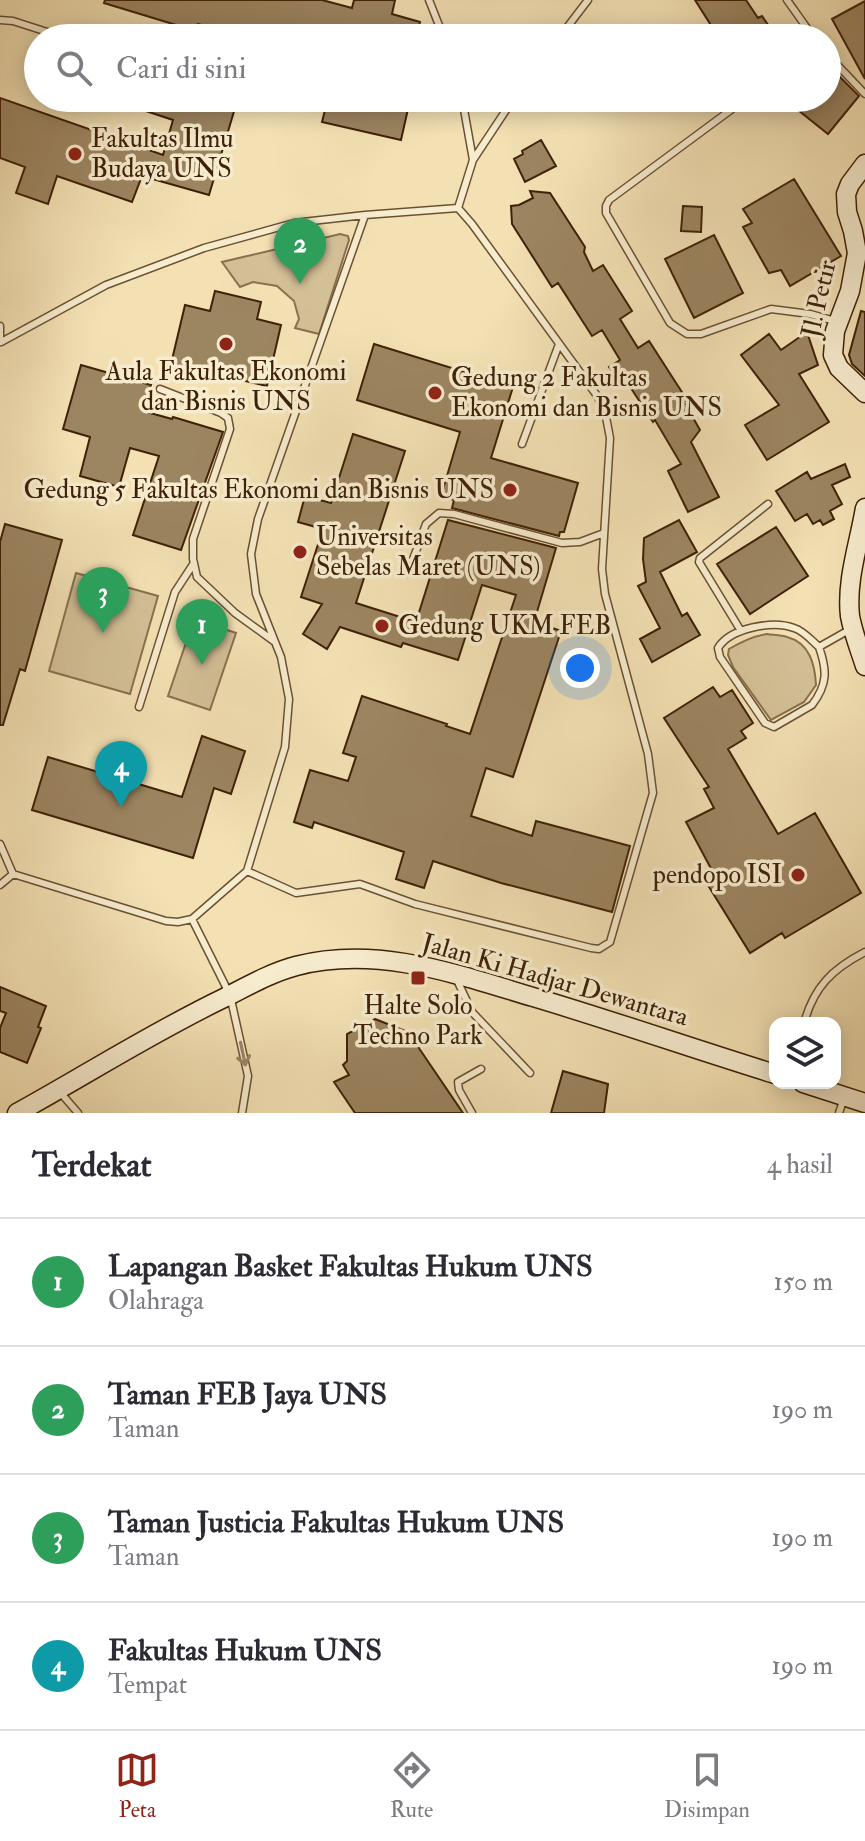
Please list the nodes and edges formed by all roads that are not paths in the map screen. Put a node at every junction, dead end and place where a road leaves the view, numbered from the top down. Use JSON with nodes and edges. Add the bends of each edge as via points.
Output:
{"nodes":[{"id":1,"x":429,"y":0,"type":"edge"},
{"id":2,"x":588,"y":0,"type":"edge"},
{"id":3,"x":787,"y":0,"type":"edge"},
{"id":4,"x":0,"y":20,"type":"edge"},
{"id":5,"x":438,"y":24,"type":"edge"},
{"id":6,"x":570,"y":24,"type":"edge"},
{"id":7,"x":804,"y":24,"type":"edge"},
{"id":8,"x":24,"y":25,"type":"edge"},
{"id":9,"x":841,"y":69,"type":"edge"},
{"id":10,"x":865,"y":94,"type":"edge"},
{"id":11,"x":464,"y":112,"type":"edge"},
{"id":12,"x":505,"y":112,"type":"edge"},
{"id":13,"x":728,"y":112,"type":"edge"},
{"id":14,"x":473,"y":160,"type":"junction"},
{"id":15,"x":865,"y":164,"type":"edge"},
{"id":16,"x":458,"y":208,"type":"junction"},
{"id":17,"x":365,"y":215,"type":"junction"},
{"id":18,"x":838,"y":321,"type":"junction"},
{"id":19,"x":0,"y":326,"type":"edge"},
{"id":20,"x":0,"y":342,"type":"edge"},
{"id":21,"x":559,"y":344,"type":"junction"},
{"id":22,"x":160,"y":389,"type":"dead end"},
{"id":23,"x":865,"y":393,"type":"edge"},
{"id":24,"x":522,"y":444,"type":"dead end"},
{"id":25,"x":768,"y":504,"type":"dead end"},
{"id":26,"x":865,"y":508,"type":"edge"},
{"id":27,"x":604,"y":533,"type":"junction"},
{"id":28,"x":194,"y":563,"type":"junction"},
{"id":29,"x":408,"y":573,"type":"dead end"},
{"id":30,"x":853,"y":628,"type":"junction"},
{"id":31,"x":741,"y":631,"type":"junction"},
{"id":32,"x":275,"y":642,"type":"junction"},
{"id":33,"x":819,"y":647,"type":"junction"},
{"id":34,"x":865,"y":666,"type":"edge"},
{"id":35,"x":139,"y":707,"type":"dead end"},
{"id":36,"x":0,"y":844,"type":"edge"},
{"id":37,"x":247,"y":871,"type":"junction"},
{"id":38,"x":13,"y":874,"type":"junction"},
{"id":39,"x":0,"y":885,"type":"edge"},
{"id":40,"x":192,"y":919,"type":"junction"},
{"id":41,"x":865,"y":952,"type":"edge"},
{"id":42,"x":454,"y":974,"type":"junction"},
{"id":43,"x":230,"y":995,"type":"junction"},
{"id":44,"x":806,"y":1017,"type":"edge"},
{"id":45,"x":481,"y":1069,"type":"dead end"},
{"id":46,"x":769,"y":1072,"type":"edge"},
{"id":47,"x":530,"y":1073,"type":"dead end"},
{"id":48,"x":814,"y":1089,"type":"edge"},
{"id":49,"x":58,"y":1090,"type":"junction"},
{"id":50,"x":865,"y":1103,"type":"edge"},
{"id":51,"x":842,"y":1105,"type":"edge"},
{"id":52,"x":17,"y":1113,"type":"edge"},
{"id":53,"x":78,"y":1113,"type":"edge"},
{"id":54,"x":242,"y":1113,"type":"edge"},
{"id":55,"x":472,"y":1113,"type":"edge"}],
"edges":[{"from":1,"to":5,"type":"lane"},
{"from":2,"to":6,"type":"lane"},
{"from":3,"to":7,"type":"lane"},
{"from":4,"to":8,"type":"lane"},
{"from":9,"to":10,"type":"lane"},
{"from":11,"to":14,"type":"lane"},
{"from":12,"to":14,"type":"lane"},
{"from":13,"to":18,"type":"lane","via":[[609,200],[606,213],[670,323],[687,334],[771,309]]},
{"from":14,"to":16,"type":"lane"},
{"from":15,"to":18,"type":"main road","name":"Jl. Petir","via":[[846,194],[857,253]]},
{"from":16,"to":17,"type":"lane"},
{"from":16,"to":21,"type":"lane"},
{"from":17,"to":20,"type":"lane","via":[[294,223],[204,248],[106,285]]},
{"from":17,"to":32,"type":"lane","via":[[258,519],[251,554],[256,594]]},
{"from":18,"to":23,"type":"main road","name":"Jl. Petir","via":[[833,355]]},
{"from":19,"to":20,"type":"lane"},
{"from":21,"to":24,"type":"lane"},
{"from":21,"to":27,"type":"lane","via":[[598,397],[606,417],[610,438]]},
{"from":22,"to":28,"type":"lane","via":[[228,418],[230,429],[193,539]]},
{"from":25,"to":31,"type":"lane","via":[[699,562]]},
{"from":26,"to":30,"type":"main road","via":[[849,599]]},
{"from":27,"to":29,"type":"lane","via":[[562,543],[439,513],[426,524]]},
{"from":27,"to":37,"type":"lane","via":[[605,594],[648,754],[653,793],[610,942],[591,948],[415,904],[358,884],[296,893]]},
{"from":28,"to":32,"type":"lane","via":[[197,577]]},
{"from":28,"to":35,"type":"lane","via":[[175,592]]},
{"from":30,"to":33,"type":"lane"},
{"from":30,"to":34,"type":"main road"},
{"from":31,"to":33,"type":"lane","via":[[786,626]]},
{"from":31,"to":33,"type":"lane","via":[[721,642],[718,654],[771,727],[812,705],[820,693],[825,665]]},
{"from":32,"to":37,"type":"lane","via":[[289,699],[285,747]]},
{"from":36,"to":38,"type":"lane"},
{"from":37,"to":40,"type":"lane"},
{"from":38,"to":39,"type":"lane"},
{"from":38,"to":40,"type":"lane","via":[[166,921]]},
{"from":40,"to":43,"type":"lane"},
{"from":41,"to":44,"type":"lane","via":[[826,979]]},
{"from":42,"to":43,"type":"main road","name":"Jalan Ki Hadjar Dewantara","via":[[371,958],[338,959],[296,966]]},
{"from":42,"to":46,"type":"main road","name":"Jalan Ki Hadjar Dewantara"},
{"from":42,"to":47,"type":"lane","via":[[472,1012]]},
{"from":43,"to":49,"type":"main road","name":"Jalan Ki Hadjar Dewantara"},
{"from":43,"to":54,"type":"lane","one_way":true,"via":[[248,1076]]},
{"from":45,"to":55,"type":"lane","via":[[458,1082]]},
{"from":48,"to":51,"type":"main road"},
{"from":49,"to":52,"type":"main road","name":"Jalan Ki Hadjar Dewantara"},
{"from":49,"to":53,"type":"lane"},
{"from":50,"to":51,"type":"main road"}]}
